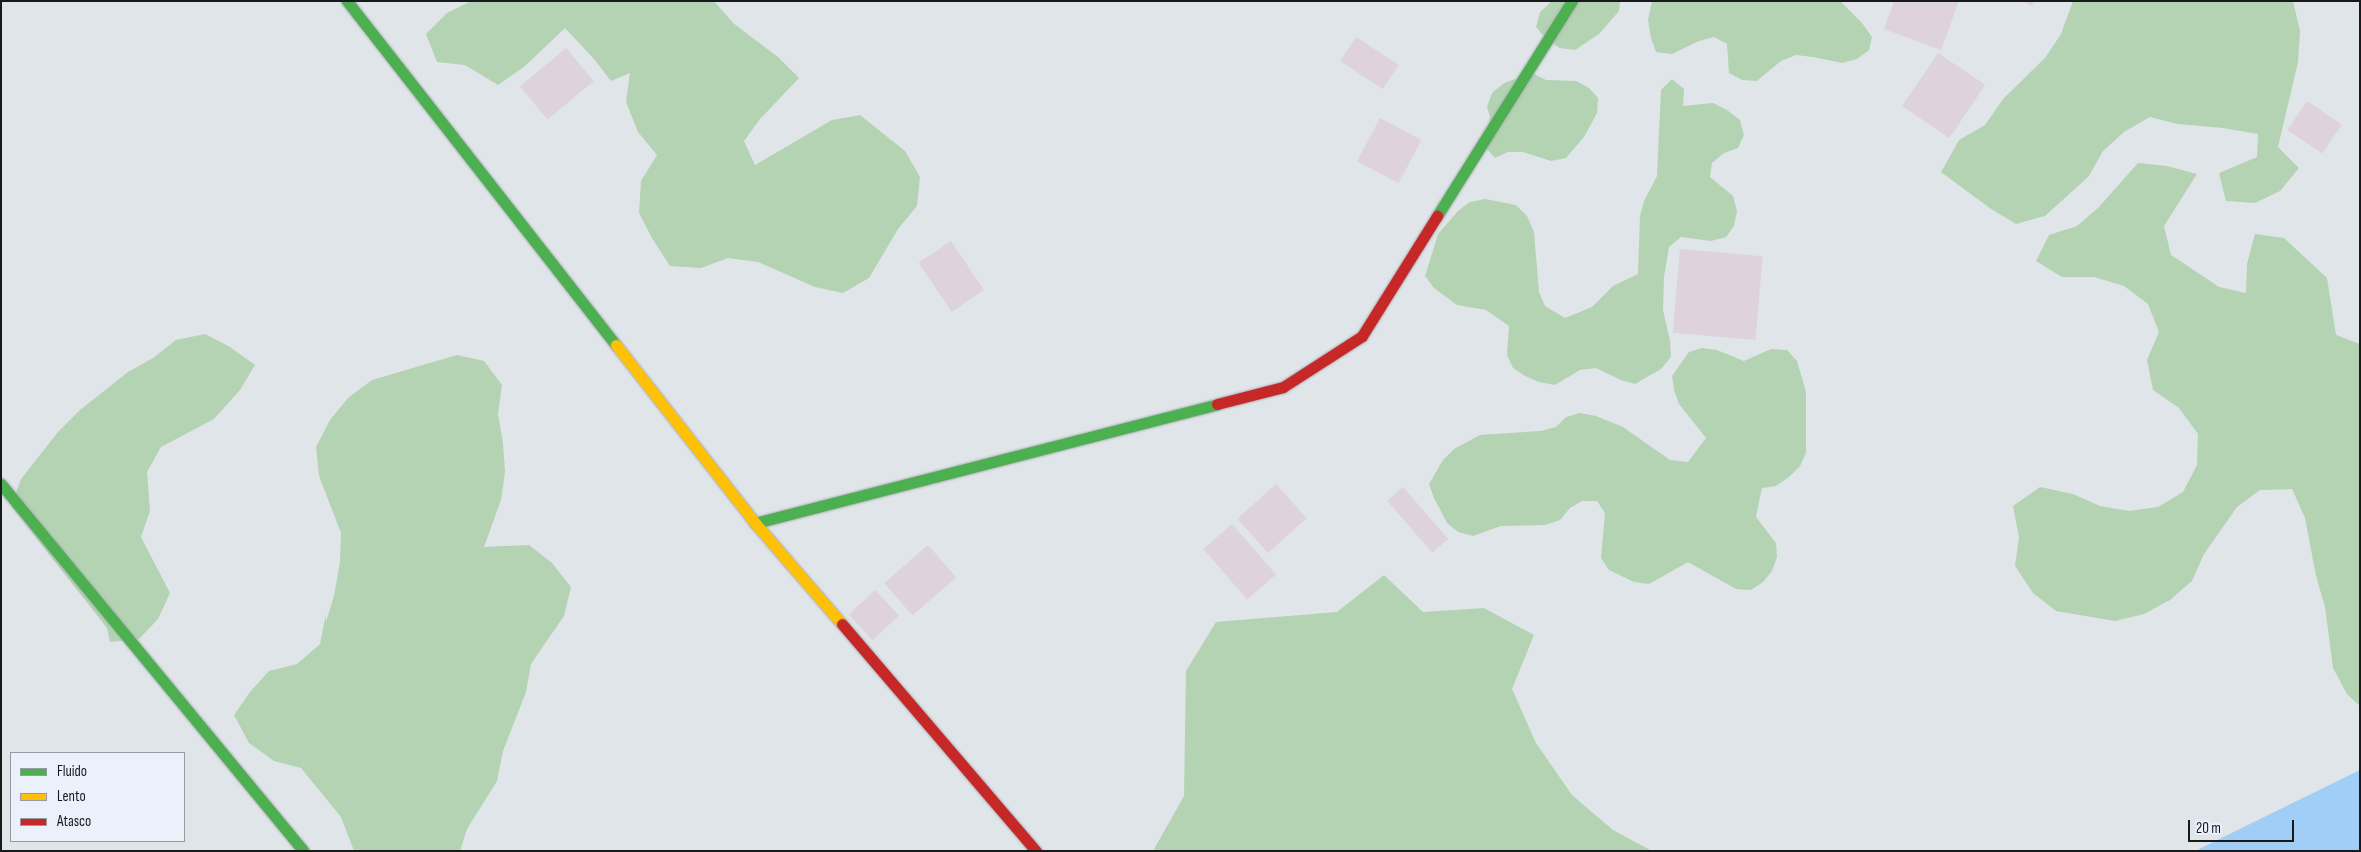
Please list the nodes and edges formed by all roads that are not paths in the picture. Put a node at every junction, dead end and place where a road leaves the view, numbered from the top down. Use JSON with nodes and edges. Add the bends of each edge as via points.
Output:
{"nodes":[{"id":1,"x":347,"y":1,"type":"edge"},
{"id":2,"x":1572,"y":1,"type":"edge"},
{"id":3,"x":1,"y":484,"type":"edge"},
{"id":4,"x":755,"y":523,"type":"junction"},
{"id":5,"x":303,"y":851,"type":"edge"},
{"id":6,"x":1036,"y":851,"type":"edge"}],
"edges":[{"from":1,"to":4,"type":"street"},
{"from":2,"to":4,"type":"street","via":[[1362,336],[1283,387]]},
{"from":3,"to":5,"type":"street"},
{"from":4,"to":6,"type":"street"}]}
